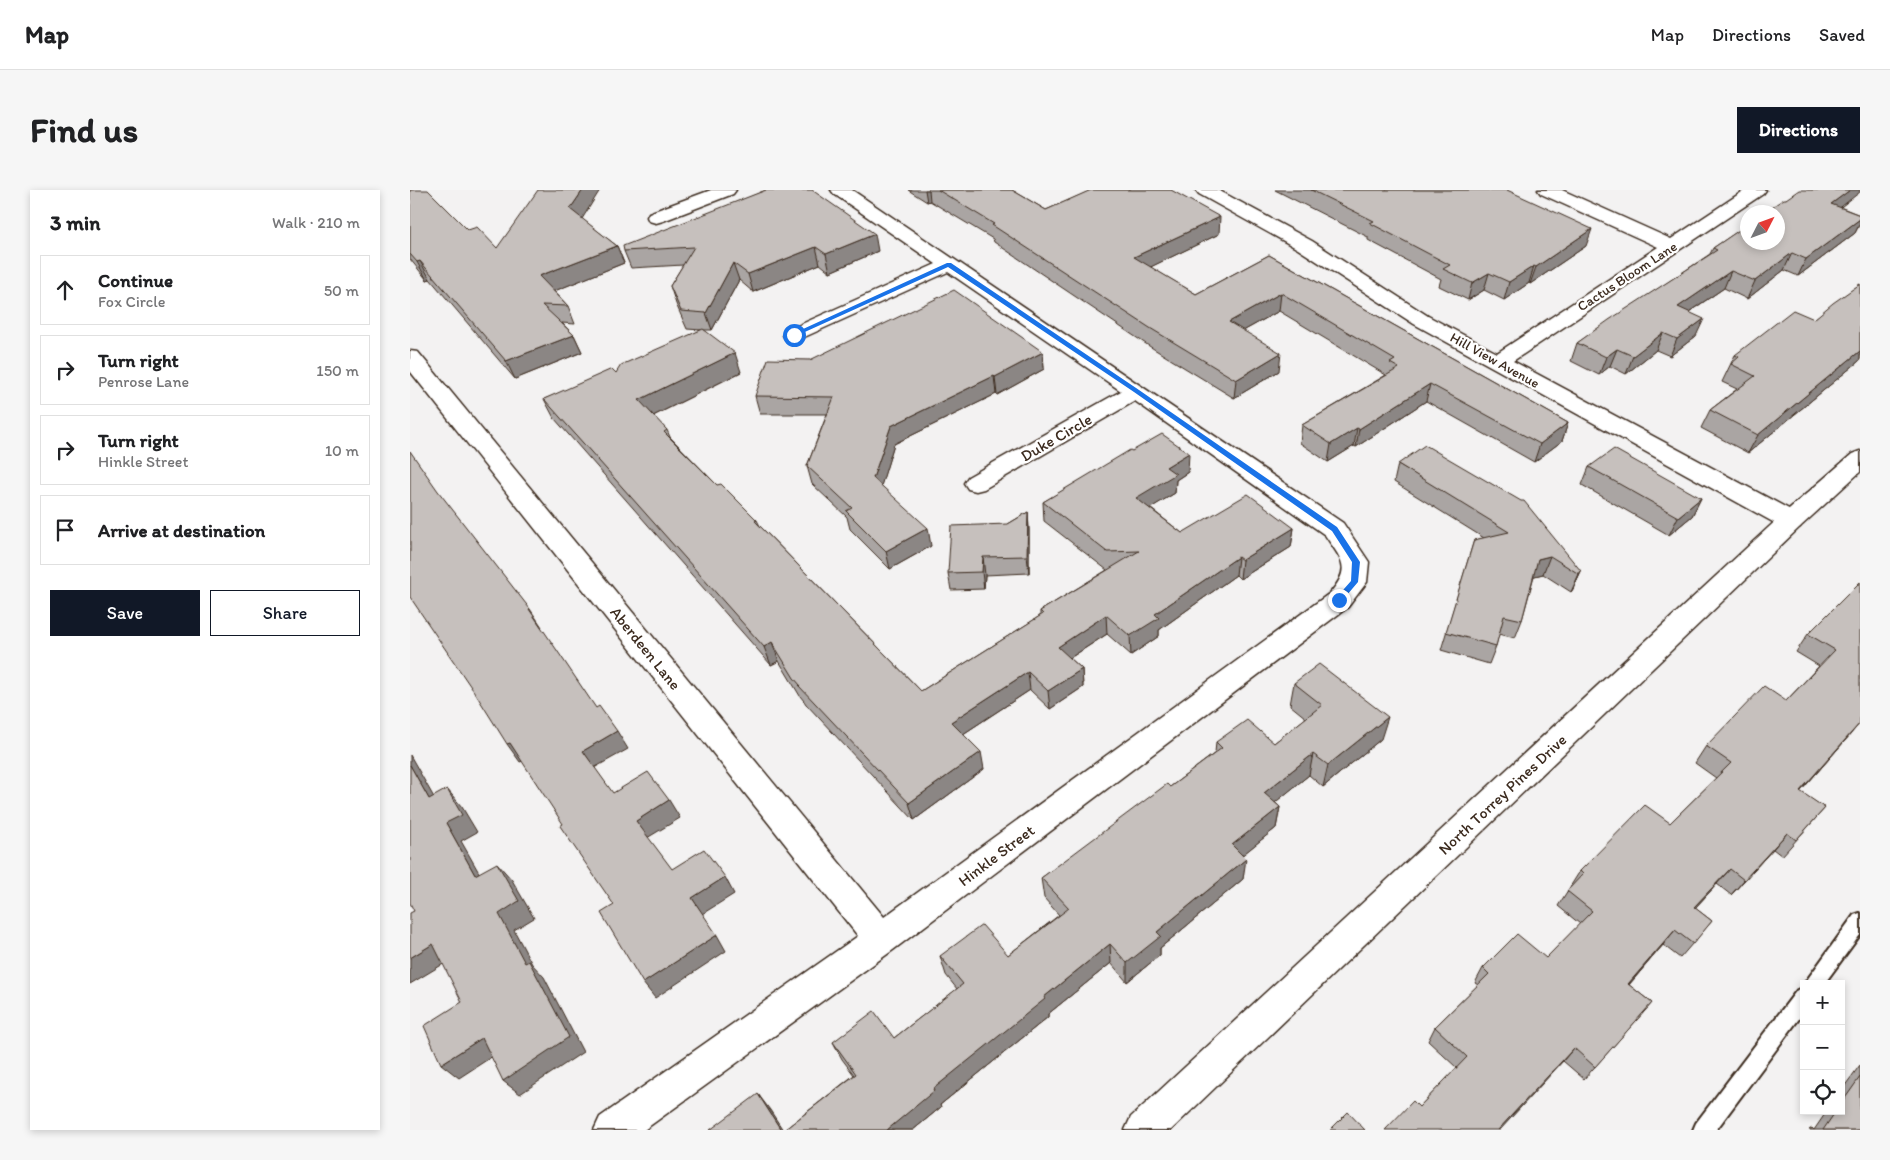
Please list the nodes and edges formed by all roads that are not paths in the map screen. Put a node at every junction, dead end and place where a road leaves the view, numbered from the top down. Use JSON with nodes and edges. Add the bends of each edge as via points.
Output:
{"nodes":[{"id":1,"x":727,"y":190,"type":"edge"},
{"id":2,"x":840,"y":190,"type":"edge"},
{"id":3,"x":1205,"y":190,"type":"edge"},
{"id":4,"x":1547,"y":190,"type":"edge"},
{"id":5,"x":1757,"y":190,"type":"edge"},
{"id":6,"x":656,"y":217,"type":"dead end"},
{"id":7,"x":1672,"y":246,"type":"junction"},
{"id":8,"x":949,"y":265,"type":"junction"},
{"id":9,"x":794,"y":335,"type":"dead end"},
{"id":10,"x":410,"y":356,"type":"edge"},
{"id":11,"x":1497,"y":362,"type":"junction"},
{"id":12,"x":1136,"y":391,"type":"junction"},
{"id":13,"x":1860,"y":459,"type":"edge"},
{"id":14,"x":976,"y":483,"type":"dead end"},
{"id":15,"x":1791,"y":521,"type":"junction"},
{"id":16,"x":1860,"y":921,"type":"edge"},
{"id":17,"x":881,"y":939,"type":"junction"},
{"id":18,"x":1816,"y":980,"type":"edge"},
{"id":19,"x":1800,"y":1001,"type":"edge"},
{"id":20,"x":613,"y":1130,"type":"edge"},
{"id":21,"x":1144,"y":1130,"type":"edge"},
{"id":22,"x":1703,"y":1130,"type":"edge"}],
"edges":[{"from":1,"to":6,"type":"street"},
{"from":2,"to":8,"type":"street"},
{"from":3,"to":11,"type":"street","name":"Hill View Avenue","via":[[1305,245],[1421,320]]},
{"from":4,"to":7,"type":"street"},
{"from":5,"to":7,"type":"street","name":"Cactus Bloom Lane"},
{"from":7,"to":11,"type":"street","name":"Cactus Bloom Lane"},
{"from":8,"to":9,"type":"street"},
{"from":8,"to":12,"type":"street"},
{"from":10,"to":17,"type":"street","name":"Aberdeen Lane"},
{"from":11,"to":15,"type":"street","name":"Hill View Avenue"},
{"from":12,"to":14,"type":"street","name":"Duke Circle"},
{"from":12,"to":17,"type":"street","name":"Hinkle Street","via":[[1334,529],[1356,562],[1354,582],[1339,600]]},
{"from":13,"to":15,"type":"street","name":"North Torrey Pines Drive"},
{"from":15,"to":21,"type":"street","name":"North Torrey Pines Drive"},
{"from":16,"to":18,"type":"lane"},
{"from":17,"to":20,"type":"street","name":"Hinkle Street"},
{"from":19,"to":22,"type":"lane"}]}
